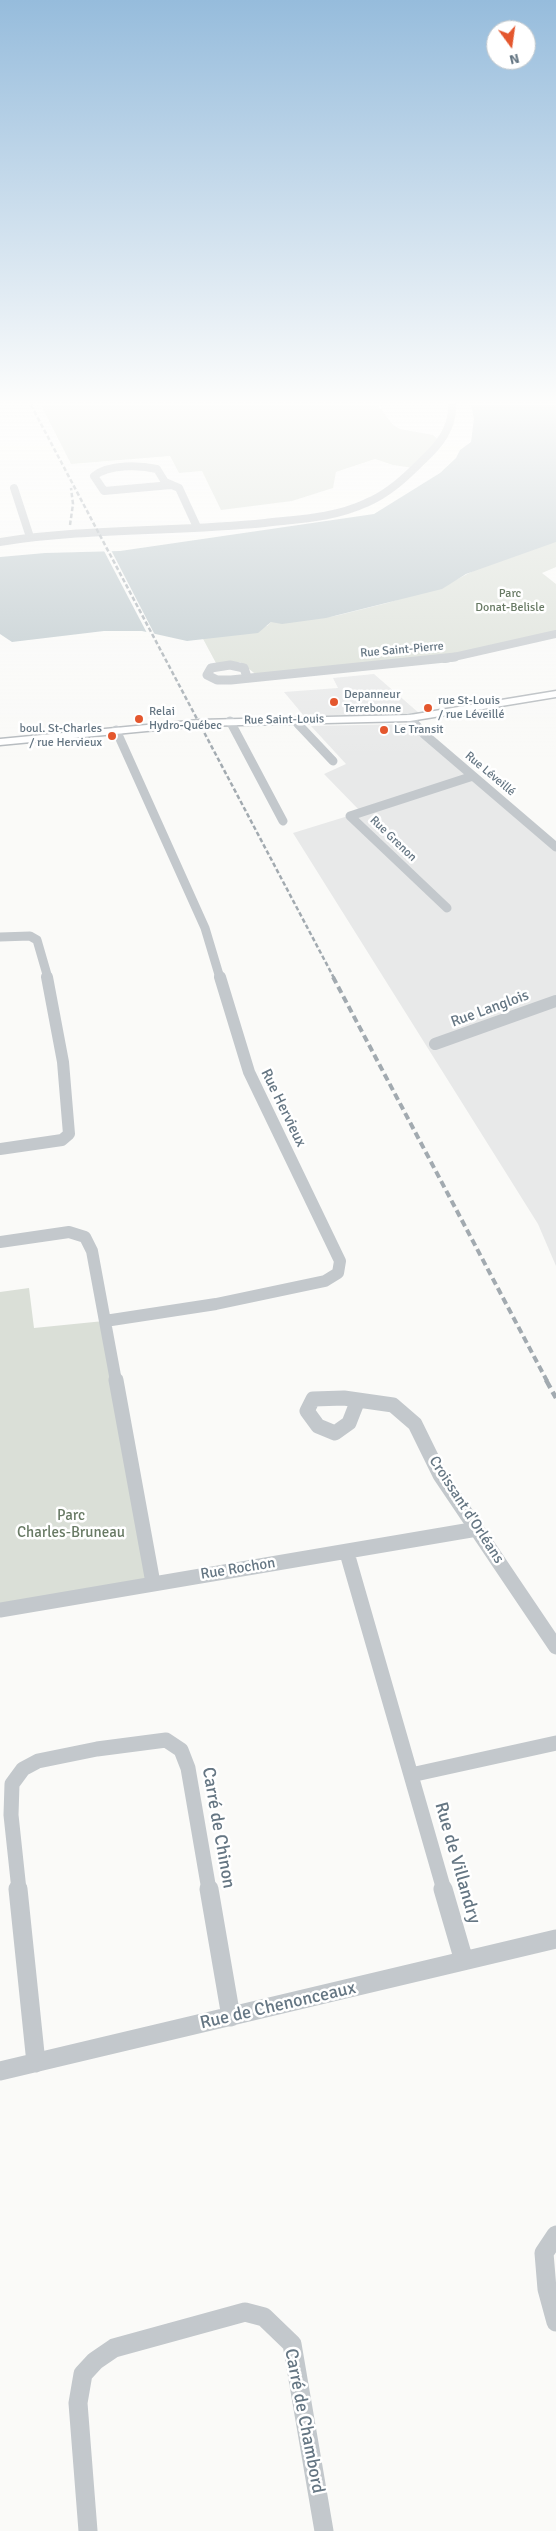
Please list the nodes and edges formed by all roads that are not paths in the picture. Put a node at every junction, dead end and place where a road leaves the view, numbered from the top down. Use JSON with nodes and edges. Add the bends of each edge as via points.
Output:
{"nodes":[{"id":1,"x":25,"y":523,"type":"edge"},
{"id":2,"x":195,"y":523,"type":"edge"},
{"id":3,"x":248,"y":523,"type":"edge"},
{"id":4,"x":197,"y":527,"type":"junction"},
{"id":5,"x":30,"y":537,"type":"junction"},
{"id":6,"x":0,"y":542,"type":"edge"},
{"id":7,"x":556,"y":634,"type":"edge"},
{"id":8,"x":247,"y":677,"type":"dead end"},
{"id":9,"x":556,"y":694,"type":"edge"},
{"id":10,"x":410,"y":718,"type":"junction"},
{"id":11,"x":297,"y":720,"type":"junction"},
{"id":12,"x":225,"y":721,"type":"junction"},
{"id":13,"x":116,"y":730,"type":"junction"},
{"id":14,"x":0,"y":742,"type":"edge"},
{"id":15,"x":332,"y":760,"type":"dead end"},
{"id":16,"x":473,"y":776,"type":"junction"},
{"id":17,"x":283,"y":821,"type":"dead end"},
{"id":18,"x":556,"y":847,"type":"edge"},
{"id":19,"x":447,"y":908,"type":"dead end"},
{"id":20,"x":0,"y":937,"type":"edge"},
{"id":21,"x":556,"y":1001,"type":"edge"},
{"id":22,"x":435,"y":1044,"type":"dead end"},
{"id":23,"x":0,"y":1149,"type":"edge"},
{"id":24,"x":0,"y":1242,"type":"edge"},
{"id":25,"x":104,"y":1321,"type":"junction"},
{"id":26,"x":358,"y":1400,"type":"dead end"},
{"id":27,"x":477,"y":1529,"type":"junction"},
{"id":28,"x":347,"y":1552,"type":"junction"},
{"id":29,"x":153,"y":1583,"type":"junction"},
{"id":30,"x":0,"y":1610,"type":"edge"},
{"id":31,"x":556,"y":1647,"type":"edge"},
{"id":32,"x":556,"y":1743,"type":"edge"},
{"id":33,"x":411,"y":1775,"type":"junction"},
{"id":34,"x":556,"y":1939,"type":"edge"},
{"id":35,"x":464,"y":1961,"type":"junction"},
{"id":36,"x":231,"y":2017,"type":"junction"},
{"id":37,"x":36,"y":2063,"type":"junction"},
{"id":38,"x":0,"y":2071,"type":"edge"},
{"id":39,"x":556,"y":2235,"type":"edge"},
{"id":40,"x":556,"y":2322,"type":"edge"},
{"id":41,"x":88,"y":2531,"type":"edge"},
{"id":42,"x":324,"y":2531,"type":"edge"}],
"edges":[{"from":1,"to":5,"type":"street"},
{"from":2,"to":4,"type":"street"},
{"from":3,"to":4,"type":"street"},
{"from":4,"to":5,"type":"street"},
{"from":5,"to":6,"type":"street"},
{"from":7,"to":8,"type":"street","name":"Rue Saint-Pierre","via":[[453,658]]},
{"from":9,"to":10,"type":"main road","name":"Rue Saint-Louis"},
{"from":10,"to":11,"type":"main road","name":"Rue Saint-Louis"},
{"from":10,"to":16,"type":"street","name":"Rue Léveillé"},
{"from":11,"to":12,"type":"main road","name":"Rue Saint-Louis"},
{"from":11,"to":15,"type":"street"},
{"from":12,"to":13,"type":"main road","name":"Rue Saint-Louis"},
{"from":12,"to":17,"type":"street"},
{"from":13,"to":14,"type":"main road","name":"Rue Saint-Louis"},
{"from":13,"to":25,"type":"street","name":"Rue Hervieux","via":[[205,928],[249,1072],[340,1261],[338,1273],[325,1281],[216,1304]]},
{"from":16,"to":18,"type":"street","name":"Rue Léveillé"},
{"from":16,"to":19,"type":"street","name":"Rue Grenon","via":[[350,816]]},
{"from":20,"to":23,"type":"street","via":[[30,936],[37,940],[44,959],[63,1062],[70,1125],[69,1134],[62,1140]]},
{"from":21,"to":22,"type":"street","name":"Rue Langlois"},
{"from":24,"to":25,"type":"street","via":[[69,1232],[85,1237],[92,1251]]},
{"from":25,"to":29,"type":"street"},
{"from":26,"to":27,"type":"street","name":"Croissant d'Orléans","via":[[393,1405],[414,1424],[440,1475]]},
{"from":27,"to":28,"type":"street","name":"Rue Rochon"},
{"from":27,"to":31,"type":"street","name":"Croissant d'Orléans"},
{"from":28,"to":29,"type":"street","name":"Rue Rochon"},
{"from":28,"to":33,"type":"street","name":"Rue de Villandry"},
{"from":29,"to":30,"type":"street","name":"Rue Rochon"},
{"from":32,"to":33,"type":"street"},
{"from":33,"to":35,"type":"street","name":"Rue de Villandry"},
{"from":34,"to":35,"type":"street","name":"Rue de Chenonceaux"},
{"from":35,"to":36,"type":"street","name":"Rue de Chenonceaux"},
{"from":36,"to":37,"type":"street","name":"Rue de Chenonceaux"},
{"from":36,"to":37,"type":"street","name":"Carré de Chinon","via":[[188,1768],[181,1750],[166,1740],[38,1761],[22,1769],[12,1784],[12,1815]]},
{"from":37,"to":38,"type":"street","name":"Rue de Chenonceaux"},
{"from":39,"to":40,"type":"street","via":[[544,2254],[547,2289]]},
{"from":41,"to":42,"type":"street","name":"Carré de Chambord","via":[[78,2410],[82,2375],[102,2354],[119,2345],[245,2312],[264,2317],[292,2344]]}]}
